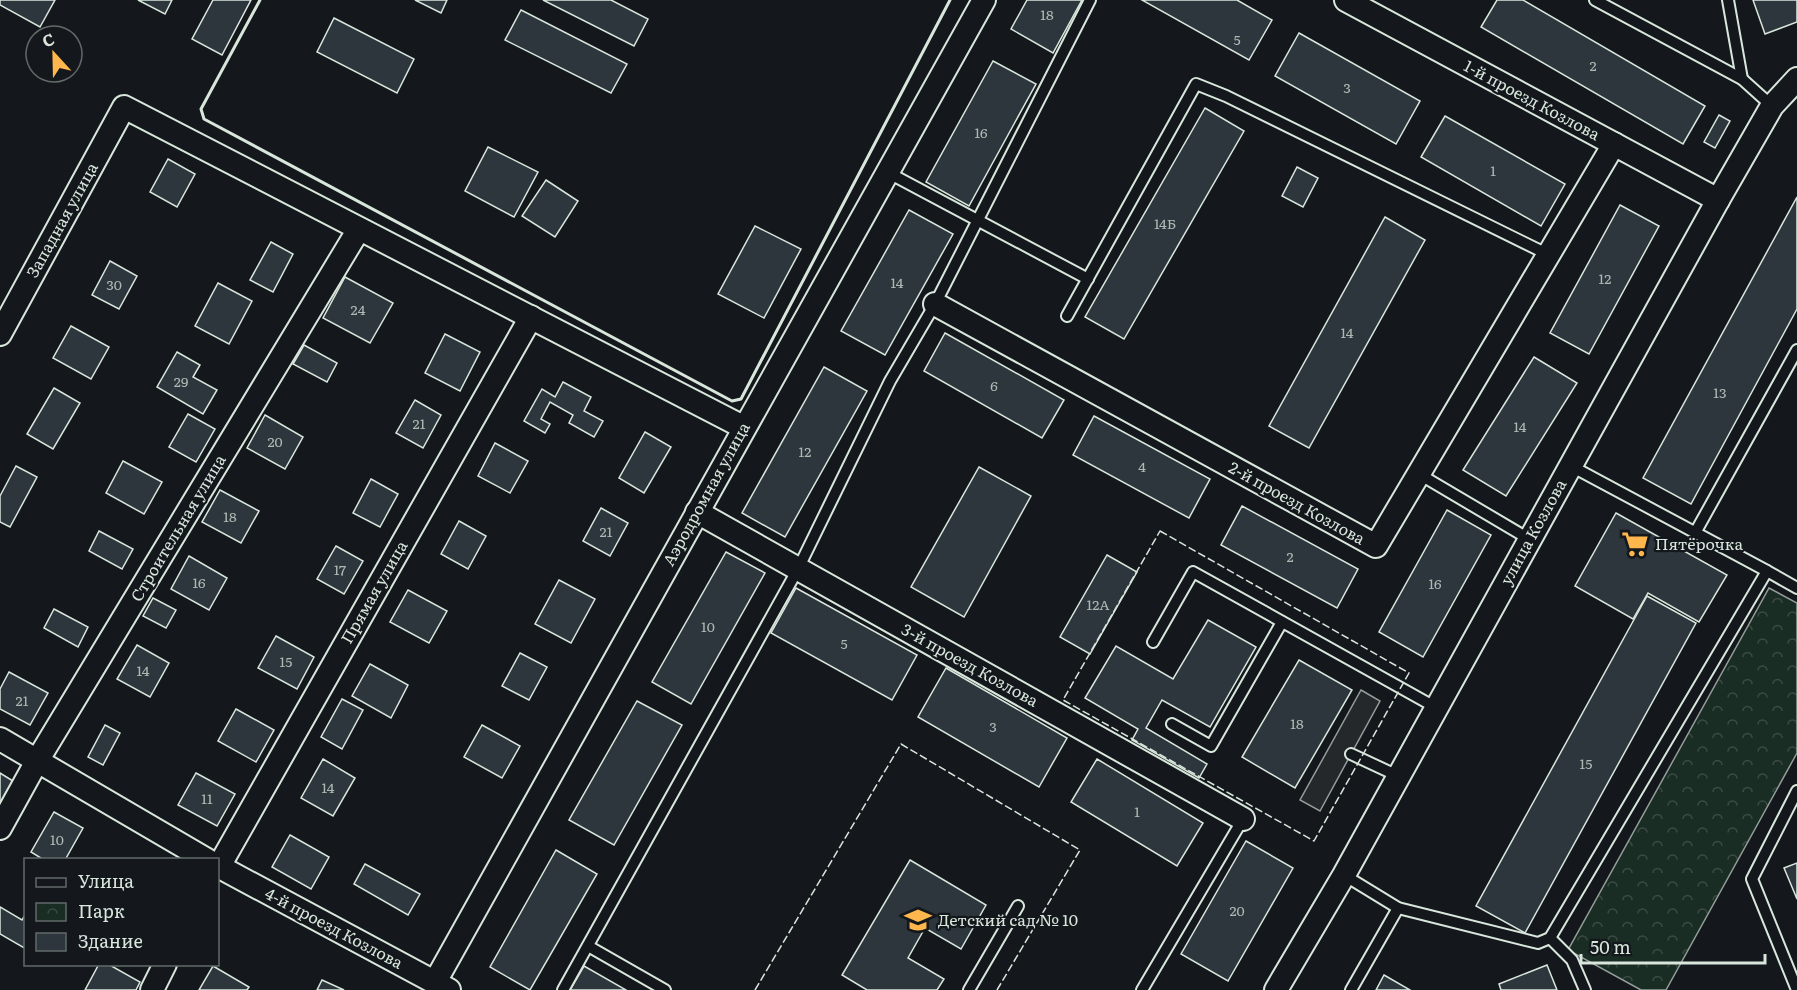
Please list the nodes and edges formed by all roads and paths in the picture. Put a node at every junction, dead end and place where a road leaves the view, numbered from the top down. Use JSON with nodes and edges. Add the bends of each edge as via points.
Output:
{"nodes":[{"id":1,"x":984,"y":0,"type":"edge"},
{"id":2,"x":1090,"y":0,"type":"edge"},
{"id":3,"x":1346,"y":0,"type":"edge"},
{"id":4,"x":1595,"y":0,"type":"edge"},
{"id":5,"x":1728,"y":0,"type":"edge"},
{"id":6,"x":1797,"y":79,"type":"edge"},
{"id":7,"x":1742,"y":80,"type":"junction"},
{"id":8,"x":1772,"y":106,"type":"junction"},
{"id":9,"x":1614,"y":144,"type":"junction"},
{"id":10,"x":887,"y":172,"type":"junction"},
{"id":11,"x":1718,"y":200,"type":"junction"},
{"id":12,"x":978,"y":223,"type":"junction"},
{"id":13,"x":359,"y":228,"type":"junction"},
{"id":14,"x":1549,"y":255,"type":"junction"},
{"id":15,"x":1088,"y":279,"type":"junction"},
{"id":16,"x":935,"y":304,"type":"junction"},
{"id":17,"x":1067,"y":316,"type":"dead end"},
{"id":18,"x":531,"y":317,"type":"junction"},
{"id":19,"x":0,"y":334,"type":"edge"},
{"id":20,"x":1797,"y":350,"type":"edge"},
{"id":21,"x":744,"y":427,"type":"junction"},
{"id":22,"x":1570,"y":466,"type":"junction"},
{"id":23,"x":1419,"y":474,"type":"junction"},
{"id":24,"x":697,"y":512,"type":"junction"},
{"id":25,"x":1695,"y":533,"type":"junction"},
{"id":26,"x":1529,"y":539,"type":"junction"},
{"id":27,"x":798,"y":569,"type":"junction"},
{"id":28,"x":1767,"y":571,"type":"junction"},
{"id":29,"x":1797,"y":588,"type":"edge"},
{"id":30,"x":1282,"y":622,"type":"junction"},
{"id":31,"x":1153,"y":642,"type":"dead end"},
{"id":32,"x":1435,"y":707,"type":"junction"},
{"id":33,"x":1172,"y":724,"type":"dead end"},
{"id":34,"x":0,"y":739,"type":"edge"},
{"id":35,"x":1351,"y":754,"type":"dead end"},
{"id":36,"x":37,"y":761,"type":"junction"},
{"id":37,"x":1398,"y":776,"type":"junction"},
{"id":38,"x":1797,"y":791,"type":"edge"},
{"id":39,"x":1243,"y":819,"type":"joint"},
{"id":40,"x":0,"y":828,"type":"edge"},
{"id":41,"x":204,"y":858,"type":"edge"},
{"id":42,"x":219,"y":864,"type":"edge"},
{"id":43,"x":219,"y":867,"type":"edge"},
{"id":44,"x":1344,"y":875,"type":"junction"},
{"id":45,"x":1018,"y":906,"type":"dead end"},
{"id":46,"x":1398,"y":908,"type":"junction"},
{"id":47,"x":1550,"y":938,"type":"junction"},
{"id":48,"x":588,"y":946,"type":"junction"},
{"id":49,"x":164,"y":966,"type":"edge"},
{"id":50,"x":438,"y":987,"type":"edge"},
{"id":51,"x":152,"y":990,"type":"edge"},
{"id":52,"x":563,"y":990,"type":"edge"},
{"id":53,"x":665,"y":990,"type":"edge"},
{"id":54,"x":969,"y":990,"type":"edge"},
{"id":55,"x":1142,"y":990,"type":"edge"},
{"id":56,"x":1276,"y":990,"type":"edge"},
{"id":57,"x":1351,"y":990,"type":"edge"},
{"id":58,"x":1585,"y":990,"type":"edge"},
{"id":59,"x":1797,"y":990,"type":"edge"}],
"edges":[{"from":1,"to":10,"type":"street","name":"Аэродромная улица"},
{"from":2,"to":12,"type":"lane"},
{"from":3,"to":9,"type":"street","name":"1-й проезд Козлова"},
{"from":4,"to":7,"type":"lane"},
{"from":5,"to":7,"type":"lane"},
{"from":6,"to":8,"type":"street","name":"улица Козлова"},
{"from":7,"to":8,"type":"lane"},
{"from":8,"to":11,"type":"street","name":"улица Козлова"},
{"from":9,"to":11,"type":"street","name":"1-й проезд Козлова"},
{"from":9,"to":14,"type":"street","name":"2-й проезд Козлова"},
{"from":10,"to":12,"type":"lane"},
{"from":10,"to":21,"type":"street","name":"Аэродромная улица"},
{"from":11,"to":22,"type":"street","name":"улица Козлова"},
{"from":12,"to":15,"type":"lane"},
{"from":12,"to":16,"type":"lane"},
{"from":13,"to":18,"type":"street"},
{"from":13,"to":19,"type":"street","name":"Западная улица","via":[[124,107]]},
{"from":13,"to":36,"type":"street","name":"Строительная улица"},
{"from":14,"to":15,"type":"lane","via":[[1196,84]]},
{"from":14,"to":23,"type":"street","name":"2-й проезд Козлова"},
{"from":15,"to":17,"type":"lane"},
{"from":16,"to":23,"type":"street","name":"2-й проезд Козлова","via":[[1376,546]]},
{"from":16,"to":27,"type":"lane","via":[[890,381]]},
{"from":18,"to":21,"type":"street"},
{"from":18,"to":42,"type":"street","name":"Прямая улица"},
{"from":20,"to":25,"type":"lane"},
{"from":21,"to":24,"type":"street","name":"Аэродромная улица"},
{"from":22,"to":25,"type":"lane"},
{"from":22,"to":26,"type":"street","name":"улица Козлова"},
{"from":23,"to":26,"type":"lane"},
{"from":24,"to":27,"type":"street","name":"3-й проезд Козлова"},
{"from":24,"to":50,"type":"street","name":"Аэродромная улица"},
{"from":25,"to":28,"type":"lane"},
{"from":26,"to":32,"type":"street","name":"улица Козлова"},
{"from":27,"to":39,"type":"street","name":"3-й проезд Козлова"},
{"from":27,"to":48,"type":"lane"},
{"from":28,"to":29,"type":"lane"},
{"from":28,"to":47,"type":"lane"},
{"from":30,"to":31,"type":"lane","via":[[1193,572]]},
{"from":30,"to":32,"type":"lane"},
{"from":30,"to":33,"type":"lane","via":[[1211,746]]},
{"from":32,"to":37,"type":"street","name":"улица Козлова"},
{"from":34,"to":36,"type":"street"},
{"from":35,"to":37,"type":"lane"},
{"from":36,"to":40,"type":"street","name":"Строительная улица"},
{"from":36,"to":41,"type":"street"},
{"from":37,"to":44,"type":"street","name":"улица Козлова"},
{"from":38,"to":59,"type":"lane","via":[[1752,879]]},
{"from":39,"to":55,"type":"lane"},
{"from":43,"to":50,"type":"street","name":"4-й проезд Козлова"},
{"from":44,"to":46,"type":"lane"},
{"from":44,"to":56,"type":"street","name":"улица Козлова"},
{"from":45,"to":54,"type":"lane"},
{"from":46,"to":47,"type":"lane","via":[[1538,943]]},
{"from":46,"to":57,"type":"lane"},
{"from":47,"to":58,"type":"lane","via":[[1572,960]]},
{"from":48,"to":52,"type":"lane"},
{"from":48,"to":53,"type":"lane"},
{"from":49,"to":51,"type":"street"}]}
